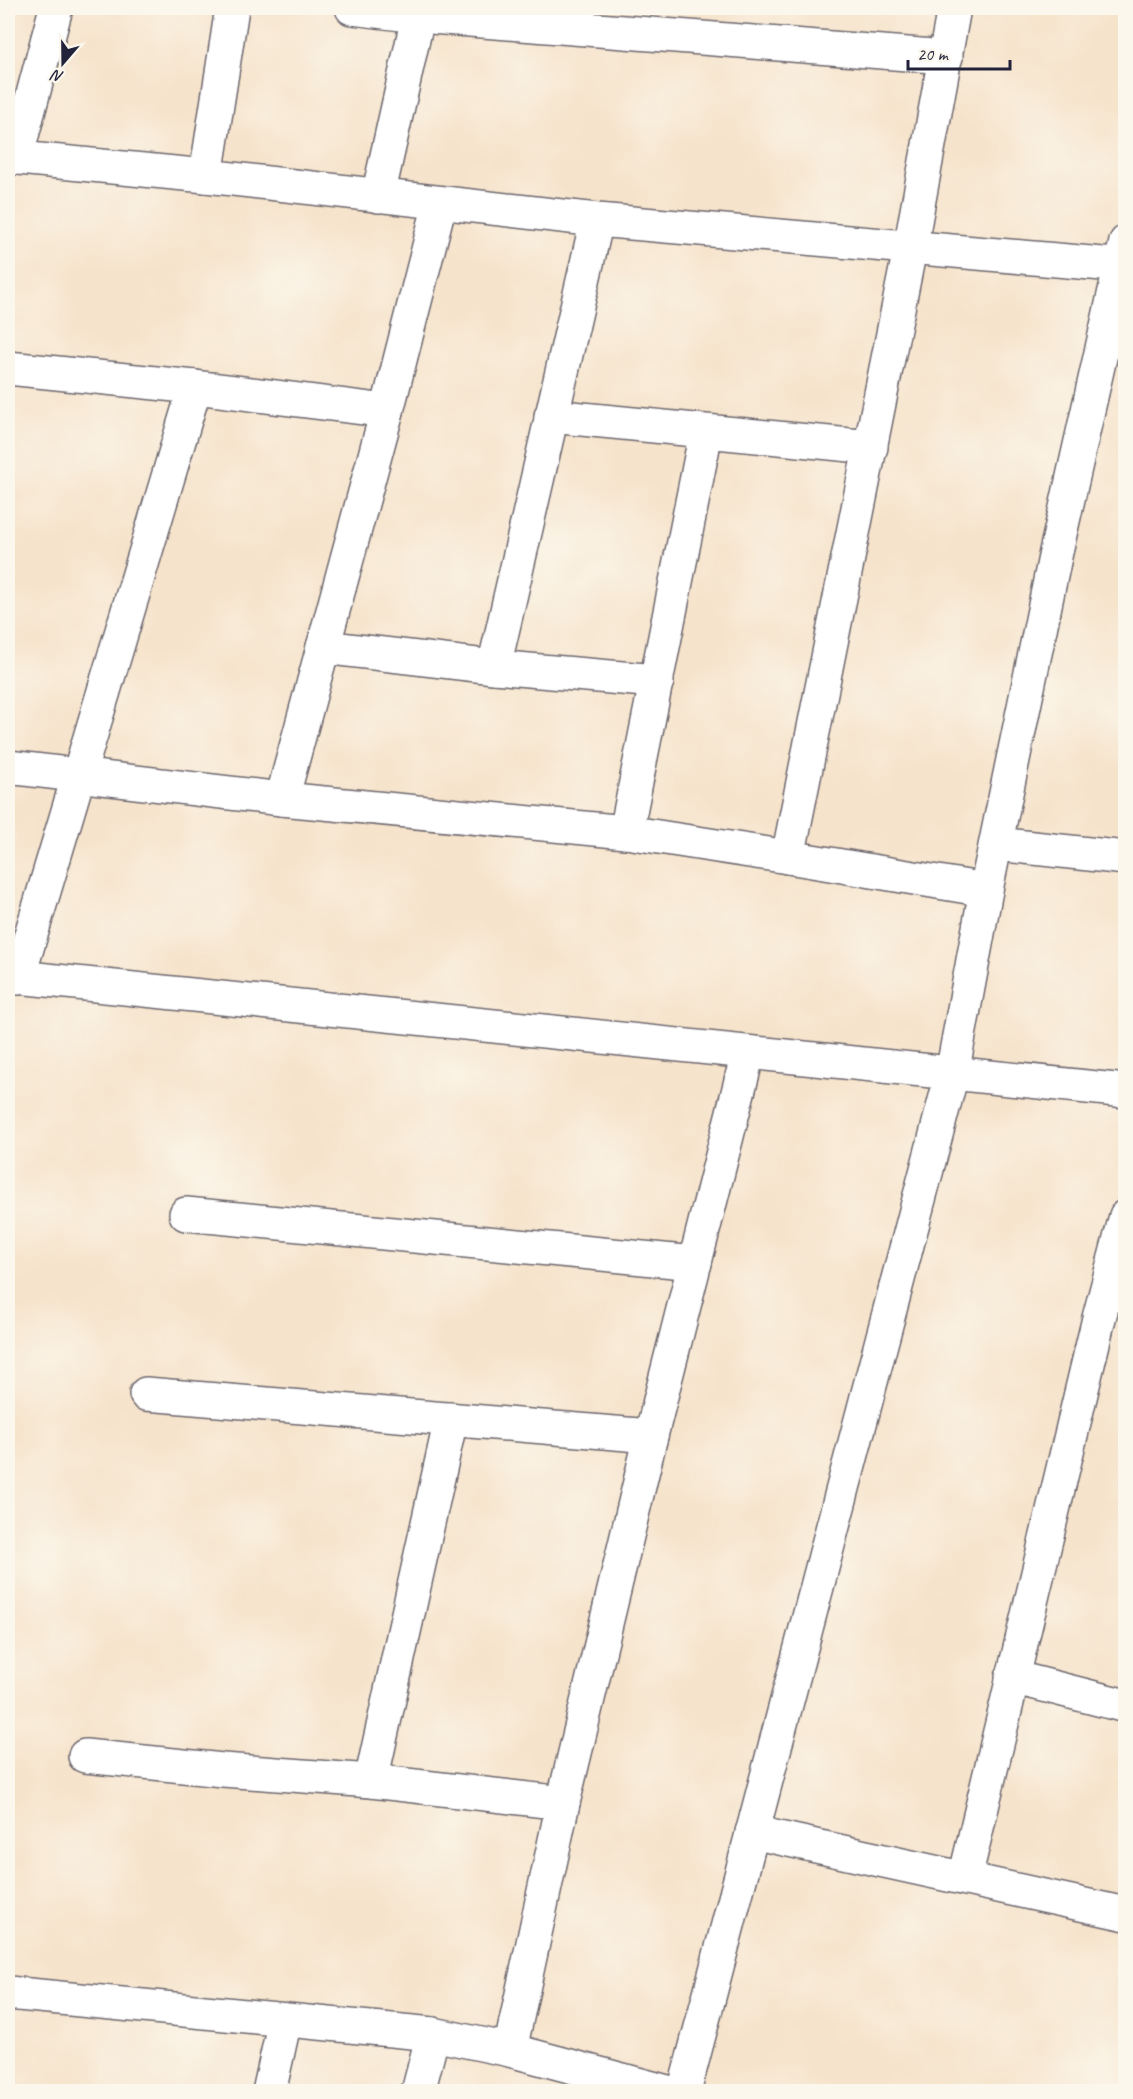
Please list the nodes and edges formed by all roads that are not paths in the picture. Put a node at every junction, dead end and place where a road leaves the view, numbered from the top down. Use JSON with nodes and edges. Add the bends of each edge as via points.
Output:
{"nodes":[{"id":1,"x":56,"y":8,"type":"edge"},
{"id":2,"x":232,"y":8,"type":"edge"},
{"id":3,"x":352,"y":8,"type":"edge"},
{"id":4,"x":954,"y":8,"type":"edge"},
{"id":5,"x":419,"y":12,"type":"edge"},
{"id":6,"x":946,"y":57,"type":"junction"},
{"id":7,"x":12,"y":158,"type":"edge"},
{"id":8,"x":206,"y":176,"type":"junction"},
{"id":9,"x":378,"y":196,"type":"junction"},
{"id":10,"x":440,"y":202,"type":"junction"},
{"id":11,"x":597,"y":220,"type":"junction"},
{"id":12,"x":910,"y":249,"type":"junction"},
{"id":13,"x":1124,"y":258,"type":"edge"},
{"id":14,"x":8,"y":368,"type":"edge"},
{"id":15,"x":195,"y":387,"type":"junction"},
{"id":16,"x":387,"y":411,"type":"junction"},
{"id":17,"x":551,"y":416,"type":"junction"},
{"id":18,"x":706,"y":432,"type":"junction"},
{"id":19,"x":871,"y":447,"type":"junction"},
{"id":20,"x":323,"y":647,"type":"junction"},
{"id":21,"x":494,"y":667,"type":"junction"},
{"id":22,"x":657,"y":681,"type":"junction"},
{"id":23,"x":8,"y":767,"type":"edge"},
{"id":24,"x":79,"y":776,"type":"junction"},
{"id":25,"x":282,"y":799,"type":"junction"},
{"id":26,"x":626,"y":832,"type":"junction"},
{"id":27,"x":996,"y":844,"type":"junction"},
{"id":28,"x":788,"y":857,"type":"junction"},
{"id":29,"x":1125,"y":858,"type":"edge"},
{"id":30,"x":986,"y":890,"type":"junction"},
{"id":31,"x":13,"y":977,"type":"edge"},
{"id":32,"x":748,"y":1053,"type":"junction"},
{"id":33,"x":952,"y":1074,"type":"junction"},
{"id":34,"x":1125,"y":1091,"type":"edge"},
{"id":35,"x":186,"y":1214,"type":"dead end"},
{"id":36,"x":1125,"y":1216,"type":"edge"},
{"id":37,"x":695,"y":1263,"type":"junction"},
{"id":38,"x":1112,"y":1319,"type":"edge"},
{"id":39,"x":146,"y":1394,"type":"dead end"},
{"id":40,"x":451,"y":1419,"type":"junction"},
{"id":41,"x":651,"y":1436,"type":"junction"},
{"id":42,"x":1012,"y":1677,"type":"junction"},
{"id":43,"x":1125,"y":1706,"type":"edge"},
{"id":44,"x":85,"y":1756,"type":"dead end"},
{"id":45,"x":371,"y":1781,"type":"junction"},
{"id":46,"x":563,"y":1803,"type":"junction"},
{"id":47,"x":752,"y":1832,"type":"junction"},
{"id":48,"x":965,"y":1878,"type":"junction"},
{"id":49,"x":1125,"y":1914,"type":"edge"},
{"id":50,"x":8,"y":1993,"type":"edge"},
{"id":51,"x":285,"y":2020,"type":"junction"},
{"id":52,"x":432,"y":2034,"type":"junction"},
{"id":53,"x":510,"y":2050,"type":"junction"},
{"id":54,"x":573,"y":2080,"type":"edge"},
{"id":55,"x":269,"y":2091,"type":"edge"},
{"id":56,"x":418,"y":2091,"type":"edge"},
{"id":57,"x":667,"y":2091,"type":"edge"},
{"id":58,"x":684,"y":2091,"type":"edge"}],
"edges":[{"from":1,"to":7,"type":"street"},
{"from":2,"to":8,"type":"street"},
{"from":3,"to":5,"type":"street"},
{"from":4,"to":6,"type":"street"},
{"from":5,"to":6,"type":"street"},
{"from":5,"to":9,"type":"street"},
{"from":6,"to":12,"type":"street"},
{"from":7,"to":8,"type":"street"},
{"from":8,"to":9,"type":"street"},
{"from":9,"to":10,"type":"street"},
{"from":10,"to":11,"type":"street"},
{"from":10,"to":16,"type":"street"},
{"from":11,"to":12,"type":"street"},
{"from":11,"to":17,"type":"street"},
{"from":12,"to":13,"type":"street"},
{"from":12,"to":19,"type":"street"},
{"from":13,"to":27,"type":"street","via":[[1056,552]]},
{"from":14,"to":15,"type":"street"},
{"from":15,"to":16,"type":"street"},
{"from":15,"to":24,"type":"street"},
{"from":16,"to":20,"type":"street"},
{"from":17,"to":18,"type":"street"},
{"from":17,"to":21,"type":"street"},
{"from":18,"to":19,"type":"street"},
{"from":18,"to":22,"type":"street"},
{"from":19,"to":28,"type":"street"},
{"from":20,"to":21,"type":"street"},
{"from":20,"to":25,"type":"street"},
{"from":21,"to":22,"type":"street"},
{"from":22,"to":26,"type":"street"},
{"from":23,"to":24,"type":"street"},
{"from":24,"to":25,"type":"street"},
{"from":24,"to":31,"type":"street"},
{"from":25,"to":26,"type":"street"},
{"from":26,"to":28,"type":"street"},
{"from":27,"to":29,"type":"street"},
{"from":27,"to":30,"type":"street"},
{"from":28,"to":30,"type":"street"},
{"from":30,"to":33,"type":"street"},
{"from":31,"to":32,"type":"street"},
{"from":32,"to":33,"type":"street"},
{"from":32,"to":37,"type":"street"},
{"from":33,"to":34,"type":"street"},
{"from":33,"to":47,"type":"street"},
{"from":35,"to":37,"type":"street"},
{"from":36,"to":38,"type":"street"},
{"from":37,"to":41,"type":"street"},
{"from":38,"to":42,"type":"street"},
{"from":39,"to":40,"type":"street"},
{"from":40,"to":41,"type":"street"},
{"from":40,"to":45,"type":"street"},
{"from":41,"to":46,"type":"street"},
{"from":42,"to":43,"type":"street"},
{"from":42,"to":48,"type":"street"},
{"from":44,"to":45,"type":"street"},
{"from":45,"to":46,"type":"street"},
{"from":46,"to":53,"type":"street"},
{"from":47,"to":48,"type":"street"},
{"from":47,"to":58,"type":"street"},
{"from":48,"to":49,"type":"street"},
{"from":50,"to":51,"type":"street"},
{"from":51,"to":52,"type":"street"},
{"from":51,"to":55,"type":"street"},
{"from":52,"to":53,"type":"street"},
{"from":52,"to":56,"type":"street"},
{"from":53,"to":54,"type":"street"},
{"from":54,"to":57,"type":"street"}]}
